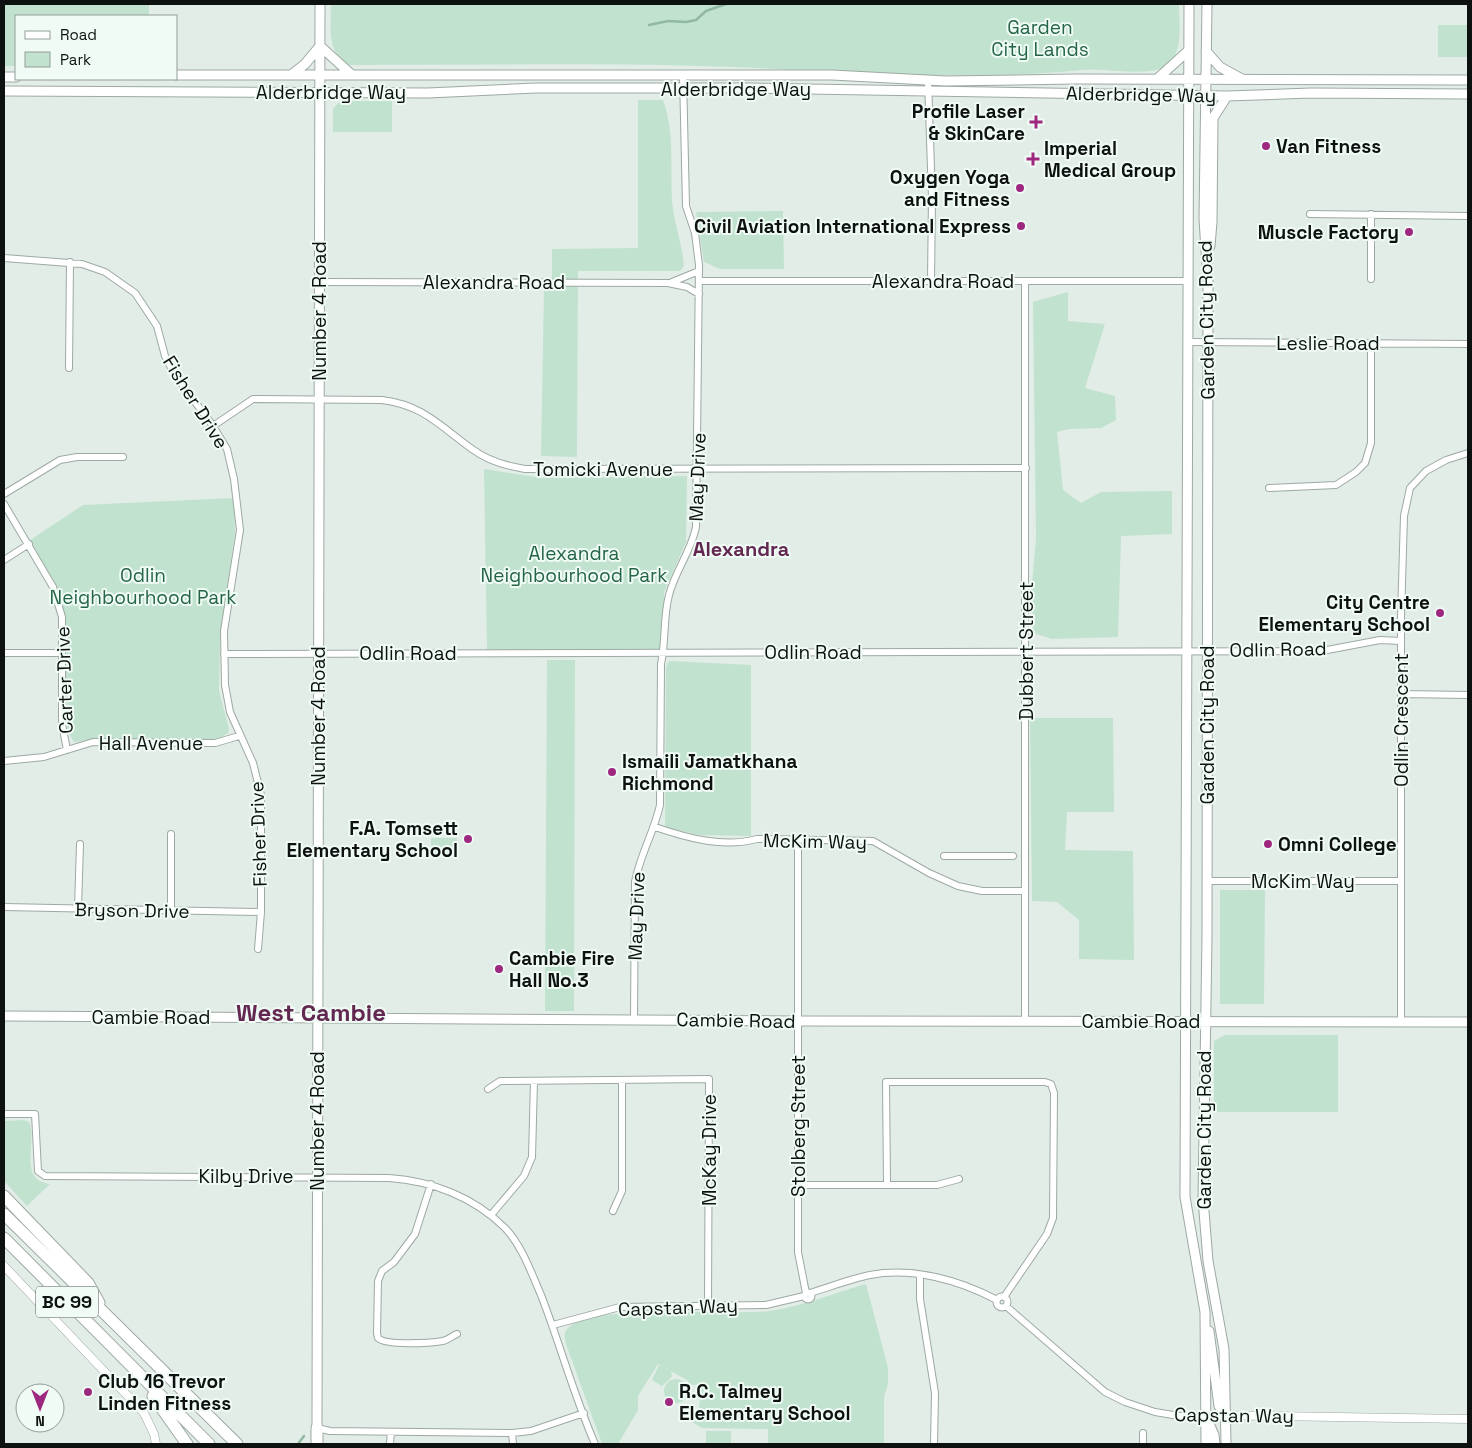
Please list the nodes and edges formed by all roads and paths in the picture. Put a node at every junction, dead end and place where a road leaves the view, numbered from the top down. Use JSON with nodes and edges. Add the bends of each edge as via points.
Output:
{"nodes":[{"id":1,"x":320,"y":4,"type":"edge"},
{"id":2,"x":1189,"y":4,"type":"edge"},
{"id":3,"x":1206,"y":4,"type":"edge"},
{"id":4,"x":320,"y":46,"type":"junction"},
{"id":5,"x":1189,"y":50,"type":"junction"},
{"id":6,"x":1206,"y":51,"type":"junction"},
{"id":7,"x":178,"y":75,"type":"edge"},
{"id":8,"x":291,"y":75,"type":"junction"},
{"id":9,"x":320,"y":75,"type":"junction"},
{"id":10,"x":352,"y":75,"type":"junction"},
{"id":11,"x":684,"y":76,"type":"junction"},
{"id":12,"x":1157,"y":79,"type":"junction"},
{"id":13,"x":1189,"y":79,"type":"junction"},
{"id":14,"x":928,"y":80,"type":"junction"},
{"id":15,"x":1206,"y":80,"type":"junction"},
{"id":16,"x":1244,"y":80,"type":"junction"},
{"id":17,"x":1468,"y":80,"type":"edge"},
{"id":18,"x":684,"y":88,"type":"junction"},
{"id":19,"x":4,"y":91,"type":"edge"},
{"id":20,"x":320,"y":92,"type":"junction"},
{"id":21,"x":928,"y":92,"type":"junction"},
{"id":22,"x":1468,"y":94,"type":"edge"},
{"id":23,"x":1189,"y":95,"type":"junction"},
{"id":24,"x":1206,"y":95,"type":"junction"},
{"id":25,"x":1227,"y":96,"type":"junction"},
{"id":26,"x":1310,"y":214,"type":"dead end"},
{"id":27,"x":1371,"y":214,"type":"junction"},
{"id":28,"x":1468,"y":216,"type":"edge"},
{"id":29,"x":4,"y":258,"type":"edge"},
{"id":30,"x":70,"y":262,"type":"junction"},
{"id":31,"x":1207,"y":263,"type":"junction"},
{"id":32,"x":699,"y":271,"type":"junction"},
{"id":33,"x":1371,"y":279,"type":"dead end"},
{"id":34,"x":1187,"y":280,"type":"junction"},
{"id":35,"x":699,"y":281,"type":"junction"},
{"id":36,"x":931,"y":281,"type":"junction"},
{"id":37,"x":1025,"y":281,"type":"junction"},
{"id":38,"x":319,"y":282,"type":"junction"},
{"id":39,"x":668,"y":283,"type":"junction"},
{"id":40,"x":699,"y":294,"type":"junction"},
{"id":41,"x":1187,"y":342,"type":"junction"},
{"id":42,"x":1208,"y":342,"type":"junction"},
{"id":43,"x":1371,"y":343,"type":"junction"},
{"id":44,"x":1468,"y":344,"type":"edge"},
{"id":45,"x":69,"y":368,"type":"dead end"},
{"id":46,"x":319,"y":400,"type":"junction"},
{"id":47,"x":213,"y":426,"type":"junction"},
{"id":48,"x":1468,"y":453,"type":"edge"},
{"id":49,"x":123,"y":457,"type":"dead end"},
{"id":50,"x":1026,"y":468,"type":"junction"},
{"id":51,"x":698,"y":470,"type":"junction"},
{"id":52,"x":1268,"y":488,"type":"dead end"},
{"id":53,"x":4,"y":494,"type":"edge"},
{"id":54,"x":4,"y":504,"type":"edge"},
{"id":55,"x":29,"y":544,"type":"junction"},
{"id":56,"x":4,"y":560,"type":"edge"},
{"id":57,"x":1401,"y":640,"type":"junction"},
{"id":58,"x":1188,"y":650,"type":"junction"},
{"id":59,"x":1207,"y":650,"type":"junction"},
{"id":60,"x":1027,"y":651,"type":"junction"},
{"id":61,"x":664,"y":652,"type":"junction"},
{"id":62,"x":4,"y":653,"type":"edge"},
{"id":63,"x":61,"y":653,"type":"junction"},
{"id":64,"x":318,"y":653,"type":"junction"},
{"id":65,"x":224,"y":654,"type":"junction"},
{"id":66,"x":1402,"y":694,"type":"junction"},
{"id":67,"x":1468,"y":695,"type":"edge"},
{"id":68,"x":239,"y":736,"type":"junction"},
{"id":69,"x":67,"y":750,"type":"junction"},
{"id":70,"x":4,"y":762,"type":"edge"},
{"id":71,"x":655,"y":827,"type":"junction"},
{"id":72,"x":171,"y":834,"type":"dead end"},
{"id":73,"x":798,"y":839,"type":"junction"},
{"id":74,"x":80,"y":844,"type":"dead end"},
{"id":75,"x":944,"y":856,"type":"dead end"},
{"id":76,"x":1013,"y":856,"type":"dead end"},
{"id":77,"x":1206,"y":881,"type":"junction"},
{"id":78,"x":1400,"y":881,"type":"junction"},
{"id":79,"x":1025,"y":891,"type":"junction"},
{"id":80,"x":4,"y":907,"type":"edge"},
{"id":81,"x":78,"y":908,"type":"junction"},
{"id":82,"x":171,"y":910,"type":"junction"},
{"id":83,"x":260,"y":912,"type":"junction"},
{"id":84,"x":258,"y":949,"type":"dead end"},
{"id":85,"x":4,"y":1016,"type":"edge"},
{"id":86,"x":316,"y":1017,"type":"junction"},
{"id":87,"x":634,"y":1019,"type":"junction"},
{"id":88,"x":798,"y":1021,"type":"junction"},
{"id":89,"x":1025,"y":1021,"type":"junction"},
{"id":90,"x":1185,"y":1021,"type":"junction"},
{"id":91,"x":1205,"y":1021,"type":"junction"},
{"id":92,"x":1402,"y":1021,"type":"junction"},
{"id":93,"x":1468,"y":1022,"type":"edge"},
{"id":94,"x":622,"y":1080,"type":"junction"},
{"id":95,"x":534,"y":1081,"type":"junction"},
{"id":96,"x":488,"y":1089,"type":"dead end"},
{"id":97,"x":4,"y":1114,"type":"edge"},
{"id":98,"x":317,"y":1176,"type":"junction"},
{"id":99,"x":959,"y":1179,"type":"dead end"},
{"id":100,"x":430,"y":1184,"type":"junction"},
{"id":101,"x":799,"y":1185,"type":"junction"},
{"id":102,"x":887,"y":1185,"type":"junction"},
{"id":103,"x":4,"y":1196,"type":"edge"},
{"id":104,"x":613,"y":1211,"type":"dead end"},
{"id":105,"x":4,"y":1214,"type":"edge"},
{"id":106,"x":490,"y":1215,"type":"junction"},
{"id":107,"x":4,"y":1238,"type":"edge"},
{"id":108,"x":4,"y":1266,"type":"edge"},
{"id":109,"x":920,"y":1275,"type":"junction"},
{"id":110,"x":807,"y":1294,"type":"junction"},
{"id":111,"x":1000,"y":1299,"type":"junction"},
{"id":112,"x":708,"y":1305,"type":"junction"},
{"id":113,"x":104,"y":1311,"type":"junction"},
{"id":114,"x":1205,"y":1312,"type":"junction"},
{"id":115,"x":553,"y":1325,"type":"junction"},
{"id":116,"x":457,"y":1334,"type":"dead end"},
{"id":117,"x":131,"y":1366,"type":"junction"},
{"id":118,"x":584,"y":1413,"type":"junction"},
{"id":119,"x":1206,"y":1415,"type":"junction"},
{"id":120,"x":1226,"y":1416,"type":"junction"},
{"id":121,"x":1468,"y":1419,"type":"edge"},
{"id":122,"x":317,"y":1428,"type":"junction"},
{"id":123,"x":391,"y":1432,"type":"junction"},
{"id":124,"x":512,"y":1433,"type":"junction"},
{"id":125,"x":1143,"y":1433,"type":"dead end"},
{"id":126,"x":156,"y":1444,"type":"edge"},
{"id":127,"x":187,"y":1444,"type":"edge"},
{"id":128,"x":209,"y":1444,"type":"edge"},
{"id":129,"x":236,"y":1444,"type":"edge"},
{"id":130,"x":317,"y":1444,"type":"edge"},
{"id":131,"x":390,"y":1444,"type":"edge"},
{"id":132,"x":513,"y":1444,"type":"edge"},
{"id":133,"x":596,"y":1444,"type":"edge"},
{"id":134,"x":934,"y":1444,"type":"edge"},
{"id":135,"x":1143,"y":1444,"type":"edge"},
{"id":136,"x":1206,"y":1444,"type":"edge"},
{"id":137,"x":1215,"y":1444,"type":"edge"},
{"id":138,"x":1226,"y":1444,"type":"edge"}],
"edges":[{"from":1,"to":4,"type":"main road","name":"Number 4 Road"},
{"from":2,"to":5,"type":"main road","name":"Garden City Road"},
{"from":3,"to":6,"type":"main road","name":"Garden City Road"},
{"from":4,"to":8,"type":"main road"},
{"from":4,"to":9,"type":"main road","name":"Number 4 Road"},
{"from":4,"to":10,"type":"main road"},
{"from":5,"to":12,"type":"main road"},
{"from":5,"to":13,"type":"main road","name":"Garden City Road"},
{"from":6,"to":15,"type":"main road","name":"Garden City Road"},
{"from":6,"to":16,"type":"main road","via":[[1220,67]]},
{"from":7,"to":8,"type":"main road","name":"Alderbridge Way"},
{"from":8,"to":9,"type":"main road","name":"Alderbridge Way"},
{"from":9,"to":10,"type":"main road","name":"Alderbridge Way"},
{"from":9,"to":20,"type":"main road","name":"Number 4 Road"},
{"from":10,"to":11,"type":"main road","name":"Alderbridge Way"},
{"from":11,"to":14,"type":"main road","name":"Alderbridge Way","via":[[832,75]]},
{"from":11,"to":18,"type":"street","name":"May Drive"},
{"from":12,"to":13,"type":"main road","name":"Alderbridge Way"},
{"from":12,"to":14,"type":"main road","name":"Alderbridge Way"},
{"from":13,"to":15,"type":"main road","name":"Alderbridge Way"},
{"from":13,"to":23,"type":"main road","name":"Garden City Road"},
{"from":14,"to":21,"type":"street"},
{"from":15,"to":16,"type":"main road","name":"Alderbridge Way"},
{"from":15,"to":24,"type":"main road","name":"Garden City Road"},
{"from":16,"to":17,"type":"main road","name":"Alderbridge Way"},
{"from":18,"to":20,"type":"main road","name":"Alderbridge Way"},
{"from":18,"to":21,"type":"main road","name":"Alderbridge Way"},
{"from":18,"to":32,"type":"street","name":"May Drive","via":[[686,206],[695,232]]},
{"from":19,"to":20,"type":"main road","name":"Alderbridge Way"},
{"from":20,"to":38,"type":"main road","name":"Number 4 Road"},
{"from":21,"to":23,"type":"main road","name":"Alderbridge Way"},
{"from":21,"to":36,"type":"street"},
{"from":22,"to":25,"type":"main road","name":"Alderbridge Way"},
{"from":23,"to":24,"type":"main road","name":"Alderbridge Way"},
{"from":23,"to":34,"type":"main road","name":"Garden City Road"},
{"from":24,"to":25,"type":"main road","name":"Alderbridge Way"},
{"from":24,"to":31,"type":"main road","name":"Garden City Road","via":[[1204,219]]},
{"from":25,"to":31,"type":"main road","via":[[1213,118],[1212,222]]},
{"from":26,"to":27,"type":"street"},
{"from":27,"to":28,"type":"street"},
{"from":27,"to":33,"type":"street"},
{"from":29,"to":30,"type":"street","name":"Fisher Drive"},
{"from":30,"to":45,"type":"street"},
{"from":30,"to":47,"type":"street","name":"Fisher Drive","via":[[105,272],[135,293],[157,326],[172,369]]},
{"from":31,"to":42,"type":"main road","name":"Garden City Road"},
{"from":32,"to":35,"type":"street","name":"May Drive"},
{"from":32,"to":39,"type":"street","name":"Alexandra Road"},
{"from":34,"to":37,"type":"street","name":"Alexandra Road"},
{"from":34,"to":41,"type":"main road","name":"Garden City Road"},
{"from":35,"to":36,"type":"street","name":"Alexandra Road"},
{"from":35,"to":40,"type":"street","name":"May Drive"},
{"from":36,"to":37,"type":"street","name":"Alexandra Road"},
{"from":37,"to":50,"type":"street","name":"Dubbert Street"},
{"from":38,"to":39,"type":"street","name":"Alexandra Road"},
{"from":38,"to":46,"type":"main road","name":"Number 4 Road"},
{"from":39,"to":40,"type":"street","name":"Alexandra Road","via":[[687,287]]},
{"from":40,"to":51,"type":"street","name":"May Drive"},
{"from":41,"to":42,"type":"street","name":"Leslie Road"},
{"from":41,"to":58,"type":"main road","name":"Garden City Road"},
{"from":42,"to":43,"type":"street","name":"Leslie Road"},
{"from":42,"to":59,"type":"main road","name":"Garden City Road"},
{"from":43,"to":44,"type":"street","name":"Leslie Road"},
{"from":43,"to":52,"type":"street","via":[[1370,444],[1365,463],[1336,485]]},
{"from":46,"to":47,"type":"street","name":"Tomicki Avenue","via":[[253,399]]},
{"from":46,"to":51,"type":"street","name":"Tomicki Avenue","via":[[382,400],[410,406],[438,421],[472,449],[504,466],[525,469]]},
{"from":46,"to":64,"type":"main road","name":"Number 4 Road"},
{"from":47,"to":65,"type":"street","name":"Fisher Drive","via":[[230,457],[240,521],[239,548],[224,632]]},
{"from":48,"to":57,"type":"street","name":"Odlin Crescent","via":[[1436,465],[1410,488],[1404,516]]},
{"from":49,"to":53,"type":"street","via":[[60,460]]},
{"from":50,"to":51,"type":"street","name":"Tomicki Avenue"},
{"from":50,"to":60,"type":"street","name":"Dubbert Street"},
{"from":51,"to":61,"type":"street","name":"May Drive","via":[[696,527],[692,544],[669,595]]},
{"from":54,"to":55,"type":"street","name":"Carter Drive"},
{"from":55,"to":56,"type":"street"},
{"from":55,"to":63,"type":"street","name":"Carter Drive","via":[[54,587],[62,616]]},
{"from":57,"to":59,"type":"street","name":"Odlin Road","via":[[1380,640],[1322,651]]},
{"from":57,"to":66,"type":"street","name":"Odlin Crescent"},
{"from":58,"to":59,"type":"street","name":"Odlin Road"},
{"from":58,"to":60,"type":"street","name":"Odlin Road"},
{"from":58,"to":90,"type":"main road","name":"Garden City Road"},
{"from":59,"to":77,"type":"main road","name":"Garden City Road"},
{"from":60,"to":61,"type":"street","name":"Odlin Road"},
{"from":60,"to":79,"type":"street","name":"Dubbert Street"},
{"from":61,"to":64,"type":"street","name":"Odlin Road"},
{"from":61,"to":71,"type":"street","name":"May Drive","via":[[661,664],[660,805]]},
{"from":62,"to":63,"type":"street"},
{"from":63,"to":69,"type":"street","name":"Carter Drive","via":[[62,724]]},
{"from":64,"to":65,"type":"street","name":"Odlin Road"},
{"from":64,"to":86,"type":"main road","name":"Number 4 Road"},
{"from":65,"to":68,"type":"street","name":"Fisher Drive","via":[[225,695]]},
{"from":66,"to":67,"type":"street"},
{"from":66,"to":78,"type":"street","name":"Odlin Crescent"},
{"from":68,"to":69,"type":"street","name":"Hall Avenue","via":[[215,743],[93,742]]},
{"from":68,"to":83,"type":"street","name":"Fisher Drive","via":[[253,763],[261,795]]},
{"from":69,"to":70,"type":"street","name":"Hall Avenue","via":[[44,757]]},
{"from":71,"to":73,"type":"street","name":"McKim Way","via":[[704,841]]},
{"from":71,"to":87,"type":"street","name":"May Drive","via":[[638,862],[635,882]]},
{"from":72,"to":82,"type":"street"},
{"from":73,"to":79,"type":"street","name":"McKim Way","via":[[873,841],[958,886],[982,891]]},
{"from":73,"to":88,"type":"street","name":"Stolberg Street"},
{"from":74,"to":81,"type":"street"},
{"from":75,"to":76,"type":"street"},
{"from":77,"to":78,"type":"street","name":"McKim Way"},
{"from":77,"to":91,"type":"main road","name":"Garden City Road"},
{"from":78,"to":92,"type":"street","name":"Odlin Crescent"},
{"from":79,"to":89,"type":"street","name":"Dubbert Street"},
{"from":80,"to":81,"type":"street","name":"Bryson Drive"},
{"from":81,"to":82,"type":"street","name":"Bryson Drive"},
{"from":82,"to":83,"type":"street","name":"Bryson Drive"},
{"from":83,"to":84,"type":"street","name":"Fisher Drive"},
{"from":85,"to":86,"type":"main road","name":"Cambie Road"},
{"from":86,"to":87,"type":"main road","name":"Cambie Road"},
{"from":86,"to":98,"type":"main road","name":"Number 4 Road"},
{"from":87,"to":88,"type":"main road","name":"Cambie Road"},
{"from":88,"to":89,"type":"main road","name":"Cambie Road"},
{"from":88,"to":101,"type":"street","name":"Stolberg Street"},
{"from":89,"to":90,"type":"main road","name":"Cambie Road"},
{"from":90,"to":91,"type":"main road","name":"Cambie Road"},
{"from":90,"to":114,"type":"main road","name":"Garden City Road","via":[[1185,1197]]},
{"from":91,"to":92,"type":"main road","name":"Cambie Road"},
{"from":91,"to":120,"type":"main road","name":"Garden City Road","via":[[1203,1199],[1208,1261],[1222,1330]]},
{"from":92,"to":93,"type":"main road","name":"Cambie Road"},
{"from":94,"to":95,"type":"street","name":"McKay Drive"},
{"from":94,"to":104,"type":"street","via":[[622,1190]]},
{"from":94,"to":112,"type":"street","name":"McKay Drive","via":[[709,1079]]},
{"from":95,"to":96,"type":"street","name":"McKay Drive","via":[[500,1081]]},
{"from":95,"to":106,"type":"street","via":[[529,1167]]},
{"from":97,"to":98,"type":"street","name":"Kilby Drive","via":[[36,1114],[36,1162],[38,1171],[45,1176]]},
{"from":98,"to":100,"type":"street","name":"Kilby Drive","via":[[395,1178]]},
{"from":98,"to":122,"type":"main road","name":"Number 4 Road"},
{"from":99,"to":102,"type":"street","via":[[937,1186]]},
{"from":100,"to":106,"type":"street","name":"Kilby Drive","via":[[460,1196]]},
{"from":100,"to":116,"type":"street","via":[[415,1234],[394,1262],[382,1271],[378,1281],[377,1333],[378,1338],[386,1342],[432,1342]]},
{"from":101,"to":102,"type":"street"},
{"from":101,"to":110,"type":"street","name":"Stolberg Street","via":[[798,1252]]},
{"from":102,"to":111,"type":"street","via":[[886,1082],[1051,1084],[1054,1093],[1054,1218],[1048,1234]]},
{"from":103,"to":113,"type":"highway","via":[[88,1283]]},
{"from":105,"to":113,"type":"highway","number":"BC 99"},
{"from":106,"to":115,"type":"street","name":"Kilby Drive","via":[[519,1247]]},
{"from":107,"to":117,"type":"highway","number":"BC 99"},
{"from":108,"to":126,"type":"street","via":[[144,1413]]},
{"from":109,"to":110,"type":"street","name":"Capstan Way","via":[[870,1275]]},
{"from":109,"to":111,"type":"street","name":"Capstan Way","via":[[947,1279]]},
{"from":109,"to":134,"type":"street","via":[[920,1299],[935,1393]]},
{"from":110,"to":112,"type":"street","name":"Capstan Way","via":[[766,1305]]},
{"from":111,"to":119,"type":"street","name":"Capstan Way","via":[[1008,1302],[1006,1306],[1105,1392],[1155,1412],[1179,1416]]},
{"from":112,"to":115,"type":"street","name":"Capstan Way","via":[[620,1307]]},
{"from":113,"to":129,"type":"highway","number":"BC 99"},
{"from":114,"to":119,"type":"main road","name":"Garden City Road"},
{"from":114,"to":120,"type":"main road","via":[[1219,1406]]},
{"from":115,"to":118,"type":"street","name":"Kilby Drive"},
{"from":117,"to":127,"type":"highway"},
{"from":117,"to":128,"type":"highway","number":"BC 99"},
{"from":118,"to":124,"type":"street","via":[[531,1431]]},
{"from":118,"to":133,"type":"street","name":"Kilby Drive"},
{"from":119,"to":120,"type":"street","name":"Capstan Way"},
{"from":119,"to":136,"type":"main road","name":"Garden City Road"},
{"from":119,"to":137,"type":"main road"},
{"from":120,"to":121,"type":"street","name":"Capstan Way"},
{"from":120,"to":138,"type":"main road","name":"Garden City Road"},
{"from":122,"to":123,"type":"street","via":[[325,1431]]},
{"from":122,"to":130,"type":"highway"},
{"from":123,"to":124,"type":"street"},
{"from":123,"to":131,"type":"street"},
{"from":124,"to":132,"type":"street"},
{"from":125,"to":135,"type":"street"}]}
